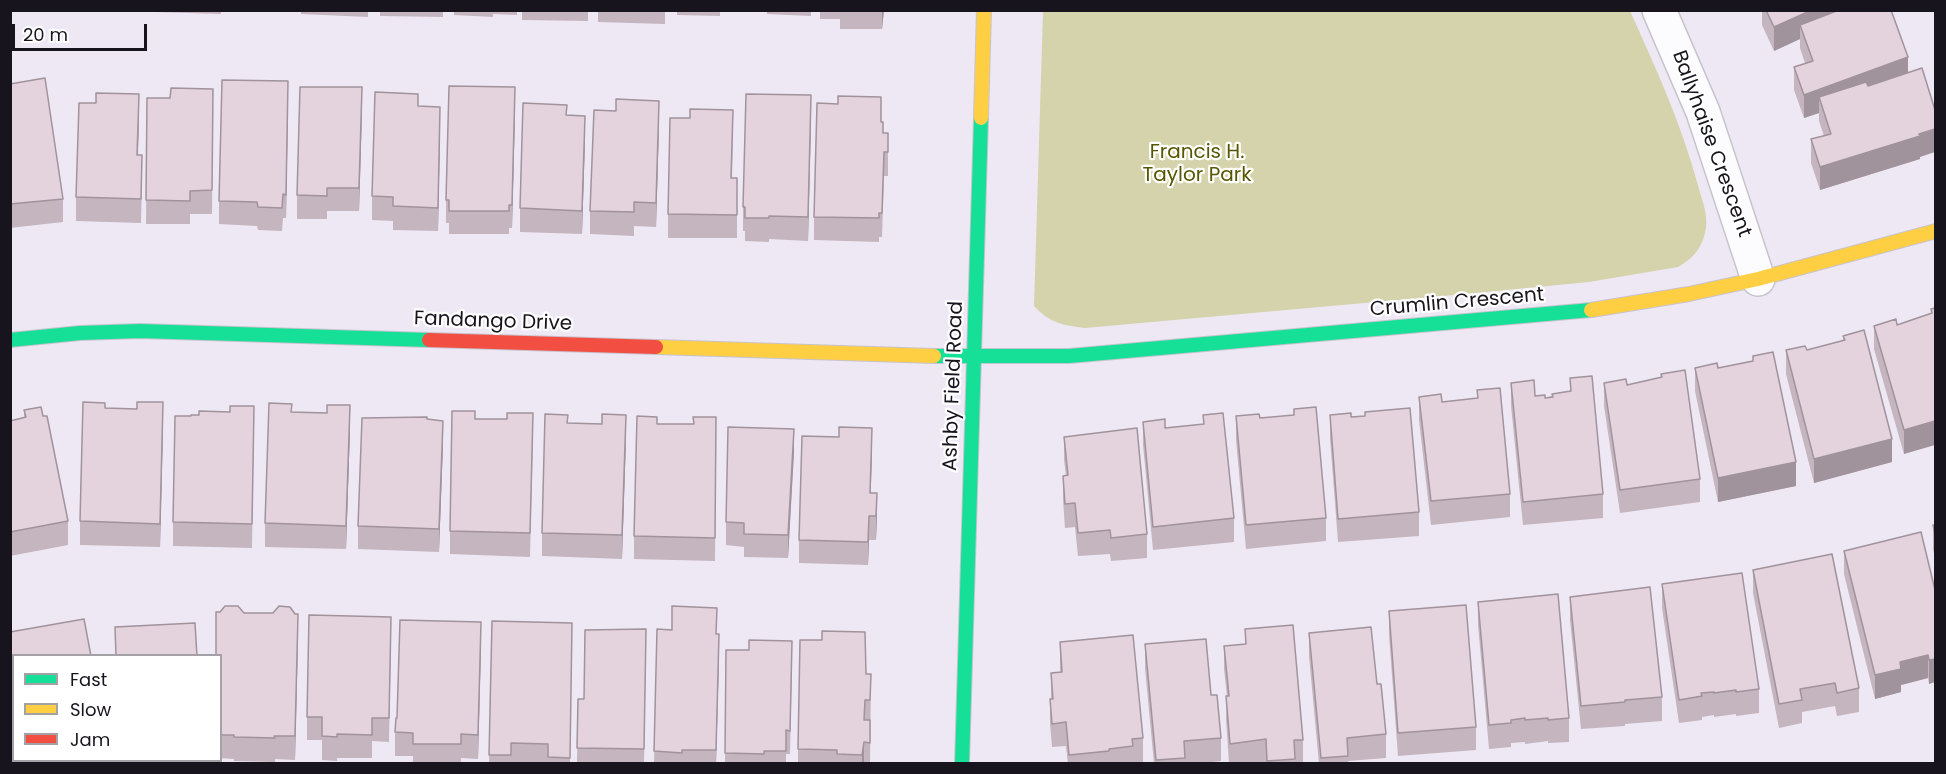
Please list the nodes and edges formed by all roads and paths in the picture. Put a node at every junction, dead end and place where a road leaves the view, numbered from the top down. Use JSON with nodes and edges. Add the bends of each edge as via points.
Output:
{"nodes":[{"id":1,"x":984,"y":10,"type":"edge"},
{"id":2,"x":1659,"y":10,"type":"edge"},
{"id":3,"x":1935,"y":231,"type":"edge"},
{"id":4,"x":1758,"y":279,"type":"junction"},
{"id":5,"x":10,"y":340,"type":"edge"},
{"id":6,"x":974,"y":357,"type":"junction"},
{"id":7,"x":962,"y":764,"type":"edge"}],
"edges":[{"from":1,"to":6,"type":"street","name":"Ashby Field Road"},
{"from":2,"to":4,"type":"street","name":"Ballyhaise Crescent","via":[[1703,112]]},
{"from":3,"to":4,"type":"street","name":"Crumlin Crescent"},
{"from":4,"to":6,"type":"street","name":"Crumlin Crescent","via":[[1571,313],[1069,356]]},
{"from":5,"to":6,"type":"street","name":"Fandango Drive","via":[[140,331]]},
{"from":6,"to":7,"type":"street","name":"Ashby Field Road"}]}
